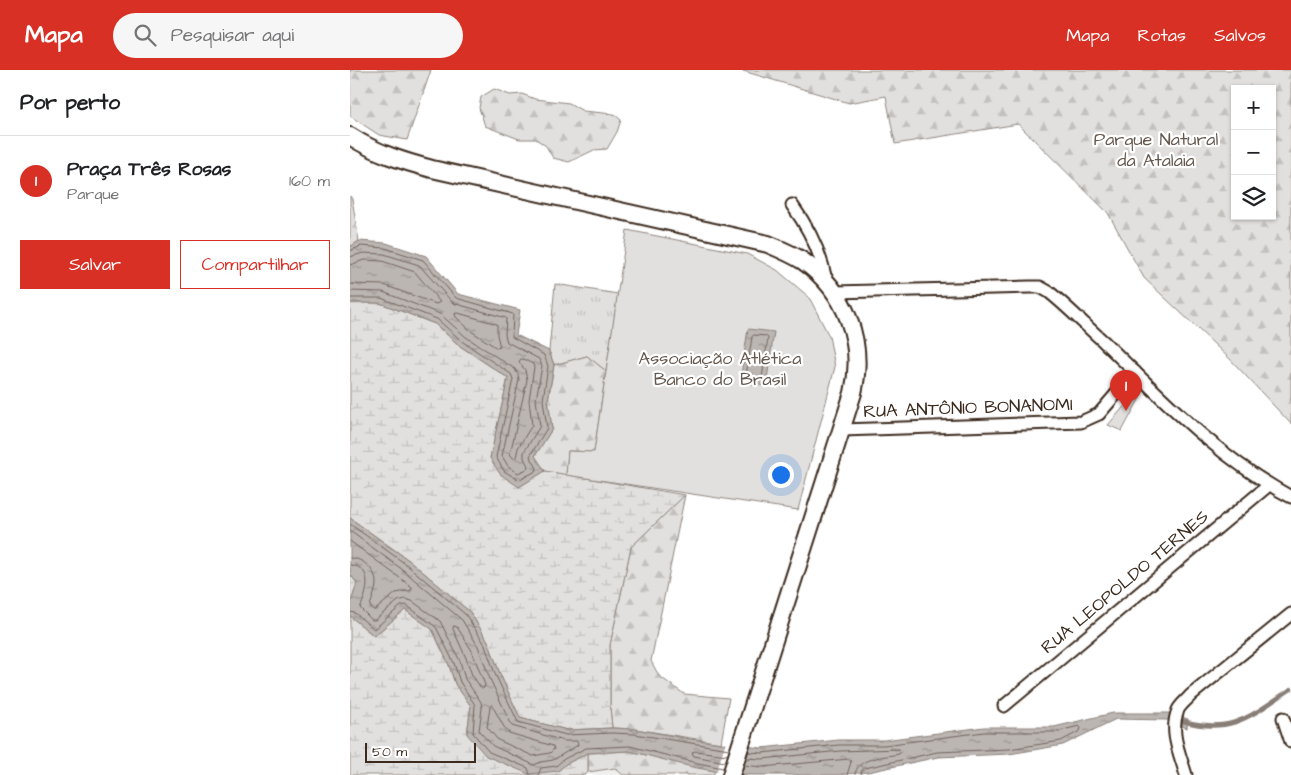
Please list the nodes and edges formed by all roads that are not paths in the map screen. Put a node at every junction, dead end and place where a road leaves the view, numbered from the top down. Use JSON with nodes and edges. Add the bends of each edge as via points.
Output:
{"nodes":[{"id":1,"x":350,"y":136,"type":"edge"},
{"id":2,"x":792,"y":205,"type":"dead end"},
{"id":3,"x":830,"y":286,"type":"junction"},
{"id":4,"x":1135,"y":372,"type":"junction"},
{"id":5,"x":842,"y":430,"type":"junction"},
{"id":6,"x":1269,"y":485,"type":"junction"},
{"id":7,"x":1291,"y":497,"type":"edge"},
{"id":8,"x":1291,"y":614,"type":"edge"},
{"id":9,"x":1004,"y":706,"type":"dead end"},
{"id":10,"x":1283,"y":718,"type":"dead end"},
{"id":11,"x":1291,"y":742,"type":"edge"},
{"id":12,"x":731,"y":775,"type":"edge"},
{"id":13,"x":1186,"y":775,"type":"edge"}],
"edges":[{"from":1,"to":3,"type":"street","via":[[385,156],[432,169],[768,244],[802,261]]},
{"from":2,"to":3,"type":"street","via":[[821,258]]},
{"from":3,"to":4,"type":"street","via":[[1040,288],[1057,297]]},
{"from":3,"to":5,"type":"street","via":[[851,323],[856,341],[857,376]]},
{"from":4,"to":5,"type":"street","name":"RUA ANTÔNIO BONANOMI","via":[[1099,414],[1080,422]]},
{"from":4,"to":6,"type":"street","via":[[1216,447]]},
{"from":5,"to":12,"type":"street"},
{"from":6,"to":7,"type":"street"},
{"from":6,"to":9,"type":"street","name":"RUA LEOPOLDO TERNES"},
{"from":8,"to":13,"type":"street","via":[[1178,709],[1175,738]]},
{"from":10,"to":11,"type":"street"}]}
